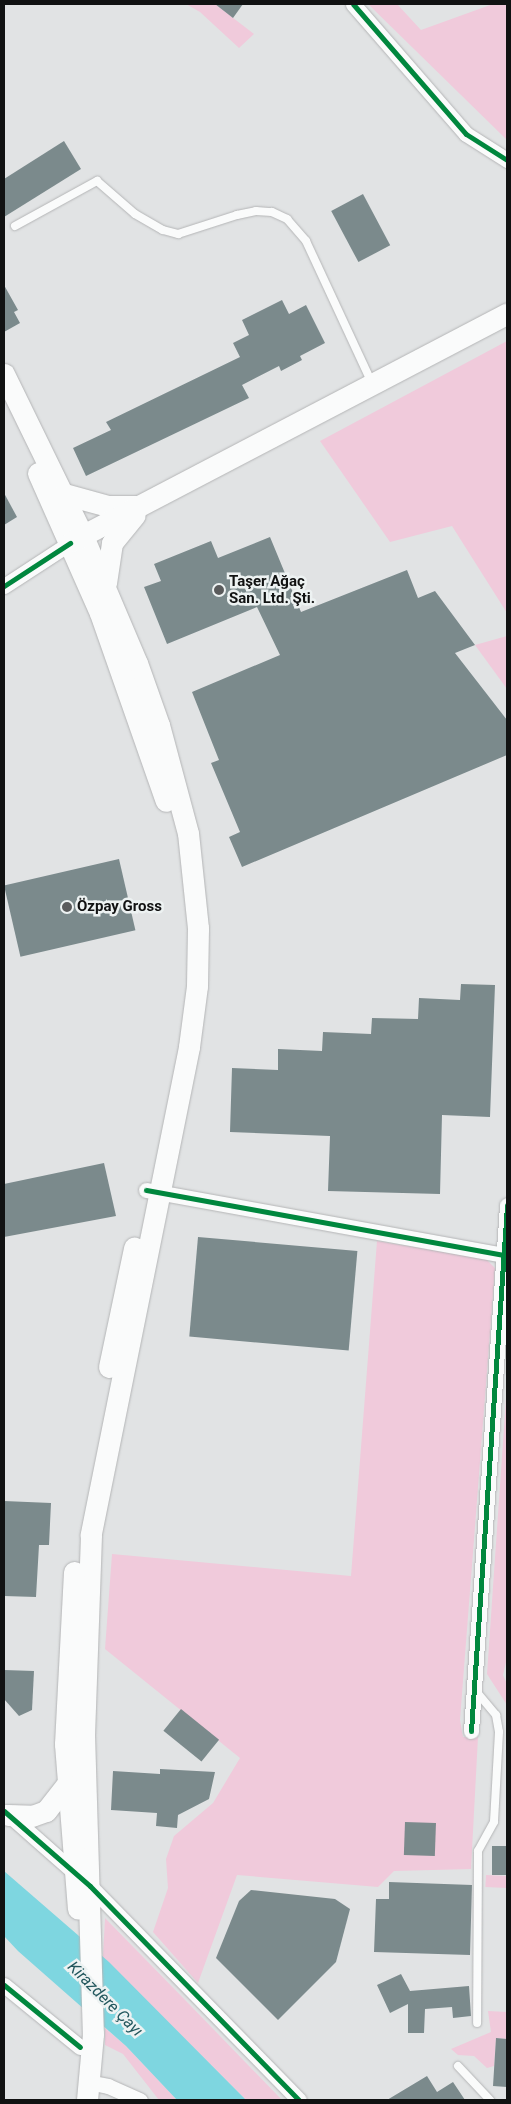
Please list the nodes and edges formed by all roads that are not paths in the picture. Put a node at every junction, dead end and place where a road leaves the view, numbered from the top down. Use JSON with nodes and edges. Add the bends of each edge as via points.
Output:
{"nodes":[{"id":1,"x":353,"y":4,"type":"edge"},
{"id":2,"x":507,"y":160,"type":"edge"},
{"id":3,"x":15,"y":226,"type":"dead end"},
{"id":4,"x":507,"y":314,"type":"edge"},
{"id":5,"x":4,"y":374,"type":"edge"},
{"id":6,"x":373,"y":385,"type":"junction"},
{"id":7,"x":4,"y":406,"type":"edge"},
{"id":8,"x":64,"y":494,"type":"junction"},
{"id":9,"x":144,"y":506,"type":"junction"},
{"id":10,"x":76,"y":539,"type":"junction"},
{"id":11,"x":4,"y":586,"type":"edge"},
{"id":12,"x":106,"y":588,"type":"junction"},
{"id":13,"x":153,"y":1191,"type":"junction"},
{"id":14,"x":507,"y":1205,"type":"edge"},
{"id":15,"x":506,"y":1255,"type":"edge"},
{"id":16,"x":474,"y":1689,"type":"junction"},
{"id":17,"x":471,"y":1731,"type":"dead end"},
{"id":18,"x":66,"y":1785,"type":"junction"},
{"id":19,"x":6,"y":1812,"type":"edge"},
{"id":20,"x":74,"y":1872,"type":"junction"},
{"id":21,"x":90,"y":1886,"type":"junction"},
{"id":22,"x":85,"y":1907,"type":"junction"},
{"id":23,"x":4,"y":1985,"type":"edge"},
{"id":24,"x":477,"y":2023,"type":"dead end"},
{"id":25,"x":84,"y":2035,"type":"junction"},
{"id":26,"x":458,"y":2066,"type":"dead end"},
{"id":27,"x":87,"y":2091,"type":"edge"},
{"id":28,"x":140,"y":2100,"type":"edge"},
{"id":29,"x":299,"y":2100,"type":"edge"},
{"id":30,"x":490,"y":2100,"type":"edge"}],
"edges":[{"from":1,"to":2,"type":"street","via":[[466,134]]},
{"from":3,"to":6,"type":"lane","via":[[97,181],[135,214],[163,230],[178,234],[246,213],[272,212],[287,219],[306,241]]},
{"from":4,"to":6,"type":"main road"},
{"from":5,"to":8,"type":"main road"},
{"from":6,"to":9,"type":"main road"},
{"from":7,"to":10,"type":"main road"},
{"from":8,"to":9,"type":"main road","via":[[108,506]]},
{"from":8,"to":10,"type":"main road"},
{"from":9,"to":10,"type":"main road"},
{"from":9,"to":12,"type":"main road","via":[[112,543],[108,554]]},
{"from":10,"to":11,"type":"street"},
{"from":10,"to":12,"type":"main road"},
{"from":10,"to":13,"type":"main road","via":[[168,808],[181,877],[184,940],[181,1008]]},
{"from":12,"to":13,"type":"main road","via":[[159,724],[181,803],[196,891],[199,950],[195,1005]]},
{"from":13,"to":15,"type":"street"},
{"from":13,"to":18,"type":"main road","via":[[77,1538],[66,1694]]},
{"from":13,"to":21,"type":"main road","via":[[91,1535],[84,1734]]},
{"from":14,"to":15,"type":"street"},
{"from":15,"to":16,"type":"street"},
{"from":16,"to":17,"type":"street"},
{"from":16,"to":24,"type":"lane","via":[[496,1715],[499,1732],[494,1822],[478,1851]]},
{"from":18,"to":19,"type":"main road","via":[[46,1812],[32,1816]]},
{"from":18,"to":20,"type":"main road"},
{"from":19,"to":20,"type":"street"},
{"from":20,"to":21,"type":"street"},
{"from":20,"to":22,"type":"main road"},
{"from":21,"to":22,"type":"main road"},
{"from":21,"to":29,"type":"street"},
{"from":22,"to":25,"type":"main road"},
{"from":23,"to":25,"type":"street"},
{"from":25,"to":27,"type":"main road"},
{"from":26,"to":30,"type":"lane"},
{"from":27,"to":28,"type":"street","via":[[108,2086]]}]}
